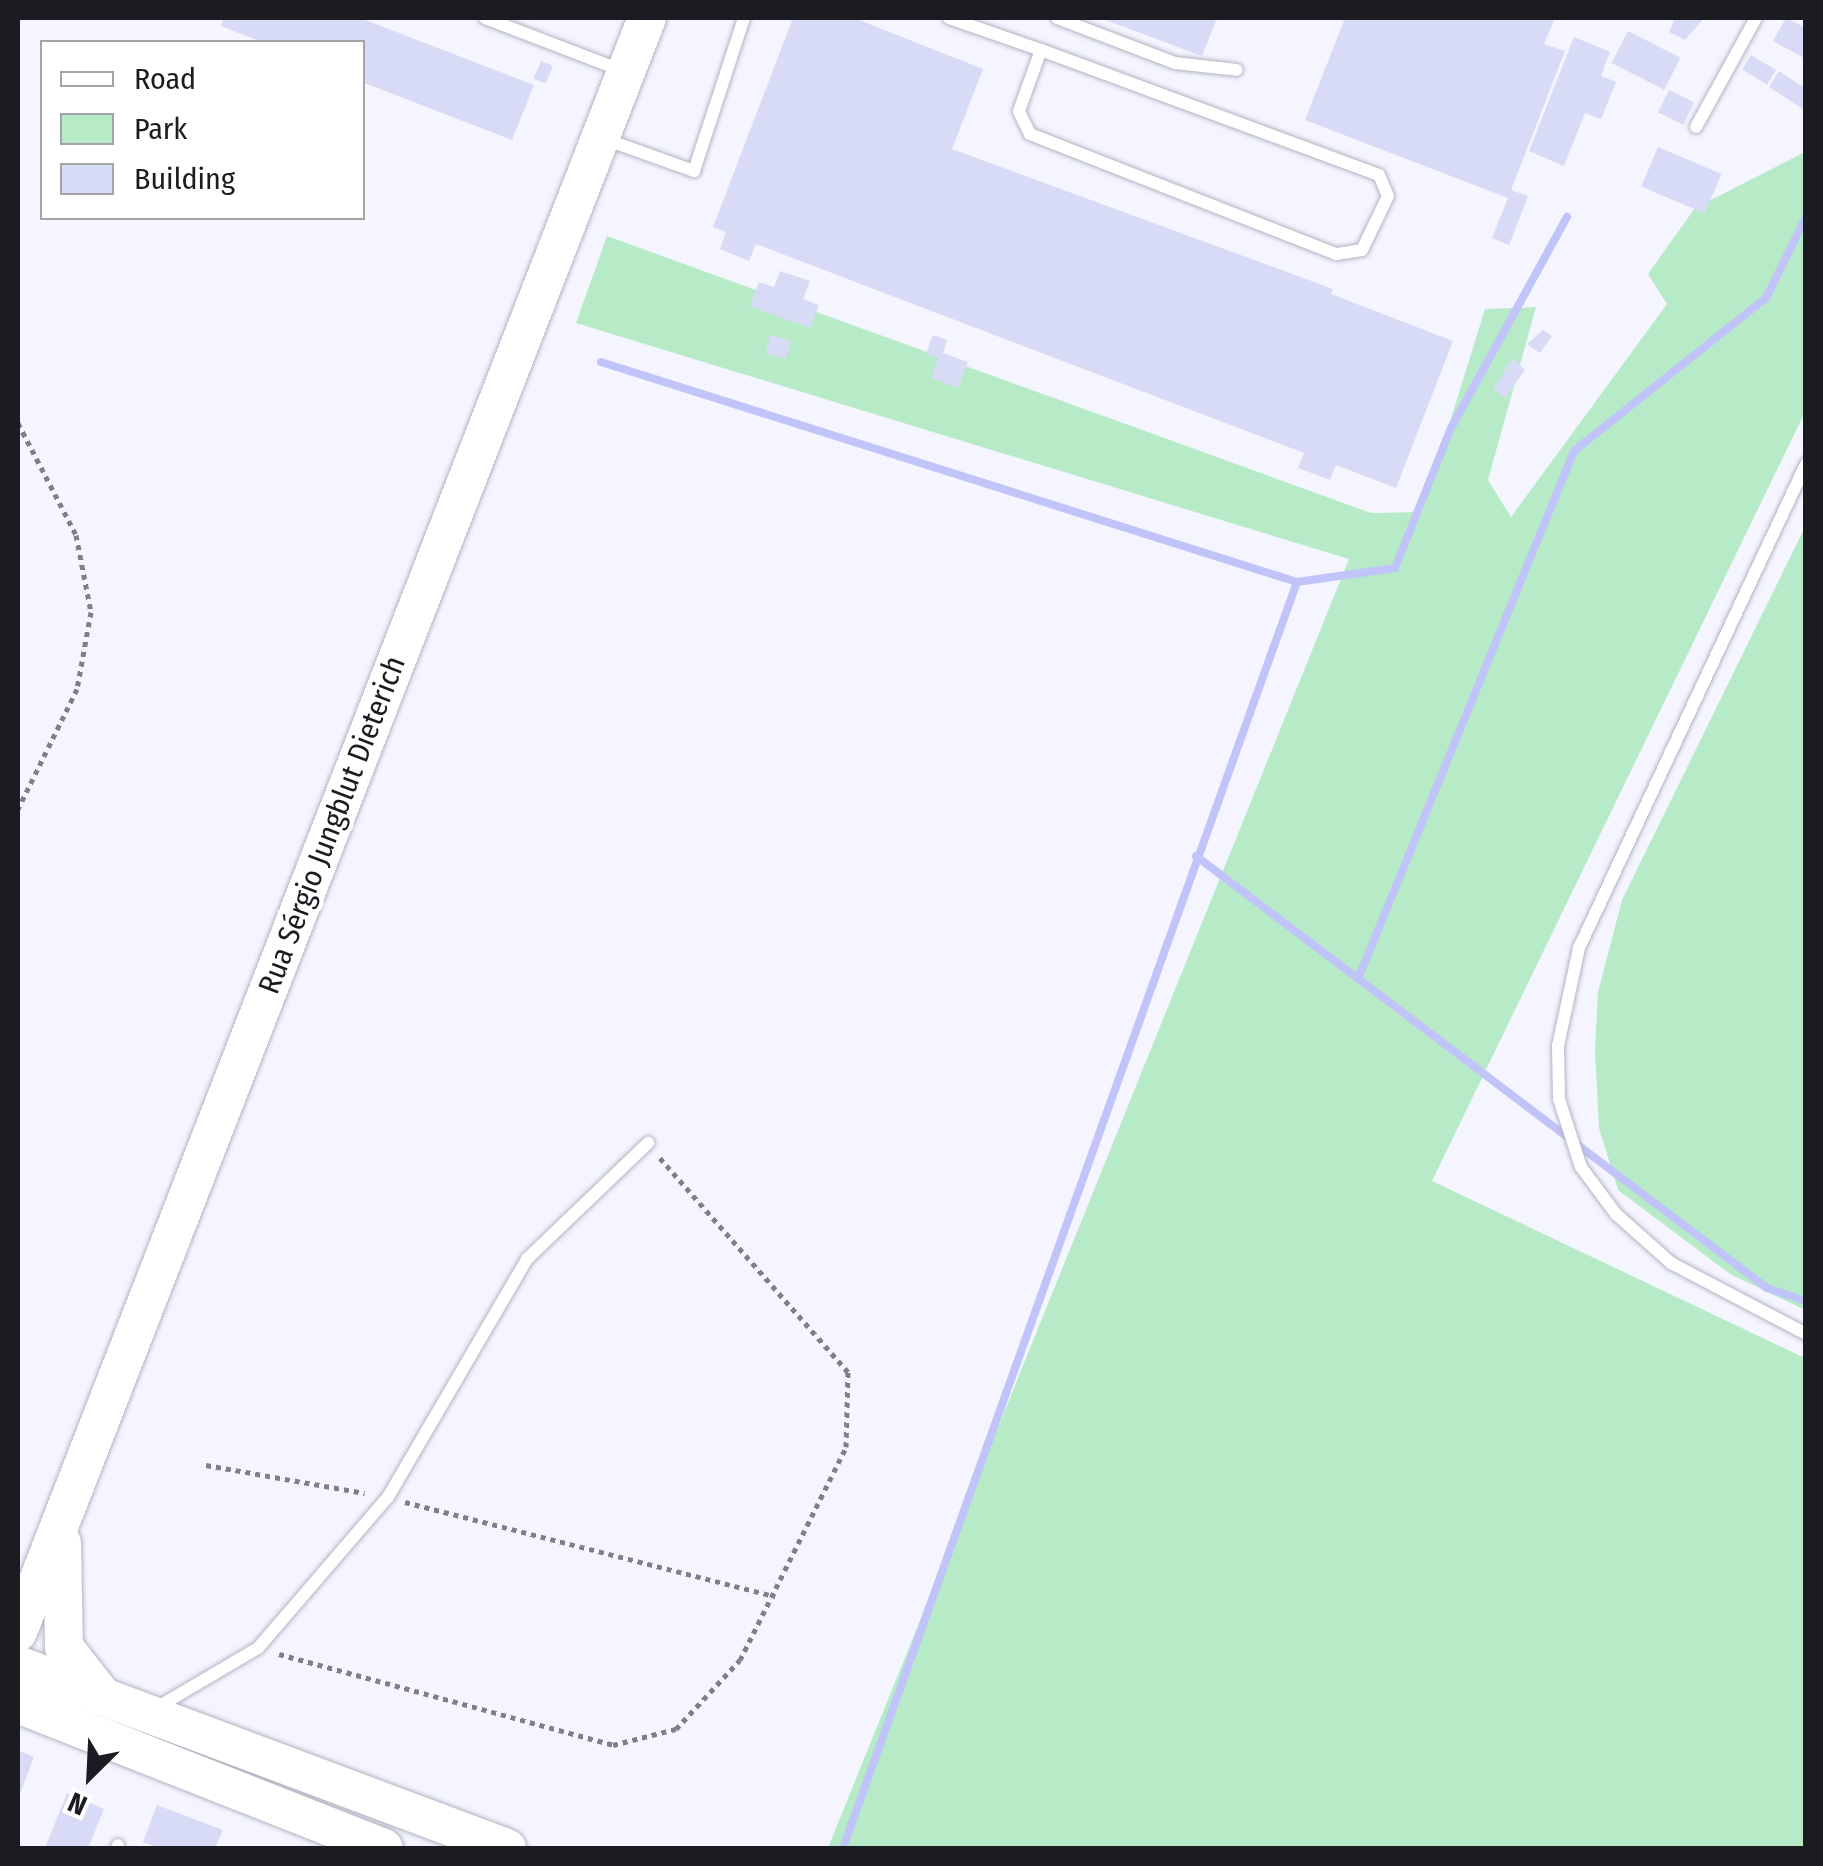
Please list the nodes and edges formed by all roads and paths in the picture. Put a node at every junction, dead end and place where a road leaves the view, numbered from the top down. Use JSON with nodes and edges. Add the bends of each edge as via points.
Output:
{"nodes":[{"id":1,"x":485,"y":18,"type":"edge"},
{"id":2,"x":647,"y":18,"type":"edge"},
{"id":3,"x":744,"y":18,"type":"edge"},
{"id":4,"x":948,"y":18,"type":"edge"},
{"id":5,"x":1057,"y":18,"type":"edge"},
{"id":6,"x":1756,"y":18,"type":"edge"},
{"id":7,"x":1041,"y":50,"type":"junction"},
{"id":8,"x":1236,"y":70,"type":"dead end"},
{"id":9,"x":625,"y":72,"type":"junction"},
{"id":10,"x":1696,"y":127,"type":"dead end"},
{"id":11,"x":600,"y":137,"type":"junction"},
{"id":12,"x":18,"y":423,"type":"edge"},
{"id":13,"x":1806,"y":464,"type":"edge"},
{"id":14,"x":18,"y":809,"type":"edge"},
{"id":15,"x":648,"y":1143,"type":"joint"},
{"id":16,"x":1806,"y":1334,"type":"edge"},
{"id":17,"x":206,"y":1465,"type":"dead end"},
{"id":18,"x":388,"y":1498,"type":"junction"},
{"id":19,"x":63,"y":1515,"type":"junction"},
{"id":20,"x":18,"y":1553,"type":"edge"},
{"id":21,"x":776,"y":1596,"type":"junction"},
{"id":22,"x":18,"y":1632,"type":"edge"},
{"id":23,"x":258,"y":1648,"type":"junction"},
{"id":24,"x":18,"y":1666,"type":"edge"},
{"id":25,"x":107,"y":1699,"type":"junction"},
{"id":26,"x":18,"y":1704,"type":"edge"},
{"id":27,"x":146,"y":1714,"type":"junction"},
{"id":28,"x":384,"y":1848,"type":"edge"},
{"id":29,"x":508,"y":1848,"type":"edge"}],
"edges":[{"from":1,"to":9,"type":"lane"},
{"from":2,"to":9,"type":"street","name":"Rua Sérgio Jungblut Dieterich"},
{"from":3,"to":11,"type":"lane","via":[[694,170]]},
{"from":4,"to":7,"type":"lane"},
{"from":5,"to":8,"type":"lane","via":[[1175,63]]},
{"from":6,"to":10,"type":"lane"},
{"from":7,"to":7,"type":"lane","via":[[1379,176],[1388,196],[1362,250],[1336,254],[1030,134],[1019,111]]},
{"from":9,"to":11,"type":"street","name":"Rua Sérgio Jungblut Dieterich"},
{"from":11,"to":19,"type":"street","name":"Rua Sérgio Jungblut Dieterich"},
{"from":12,"to":14,"type":"path","via":[[76,535],[91,612],[77,689]]},
{"from":13,"to":16,"type":"lane","via":[[1579,948],[1558,1046],[1559,1099],[1580,1168],[1616,1214],[1671,1263]]},
{"from":15,"to":18,"type":"lane","via":[[527,1260]]},
{"from":15,"to":21,"type":"path","via":[[848,1372],[846,1447]]},
{"from":17,"to":18,"type":"path"},
{"from":18,"to":21,"type":"path"},
{"from":18,"to":23,"type":"lane"},
{"from":19,"to":20,"type":"street"},
{"from":19,"to":22,"type":"street","name":"Rua Sérgio Jungblut Dieterich"},
{"from":19,"to":25,"type":"street","via":[[64,1647]]},
{"from":21,"to":23,"type":"path","via":[[740,1660],[676,1729],[613,1745]]},
{"from":23,"to":27,"type":"lane"},
{"from":24,"to":25,"type":"street"},
{"from":25,"to":27,"type":"street"},
{"from":26,"to":28,"type":"street"},
{"from":27,"to":29,"type":"street"}]}
